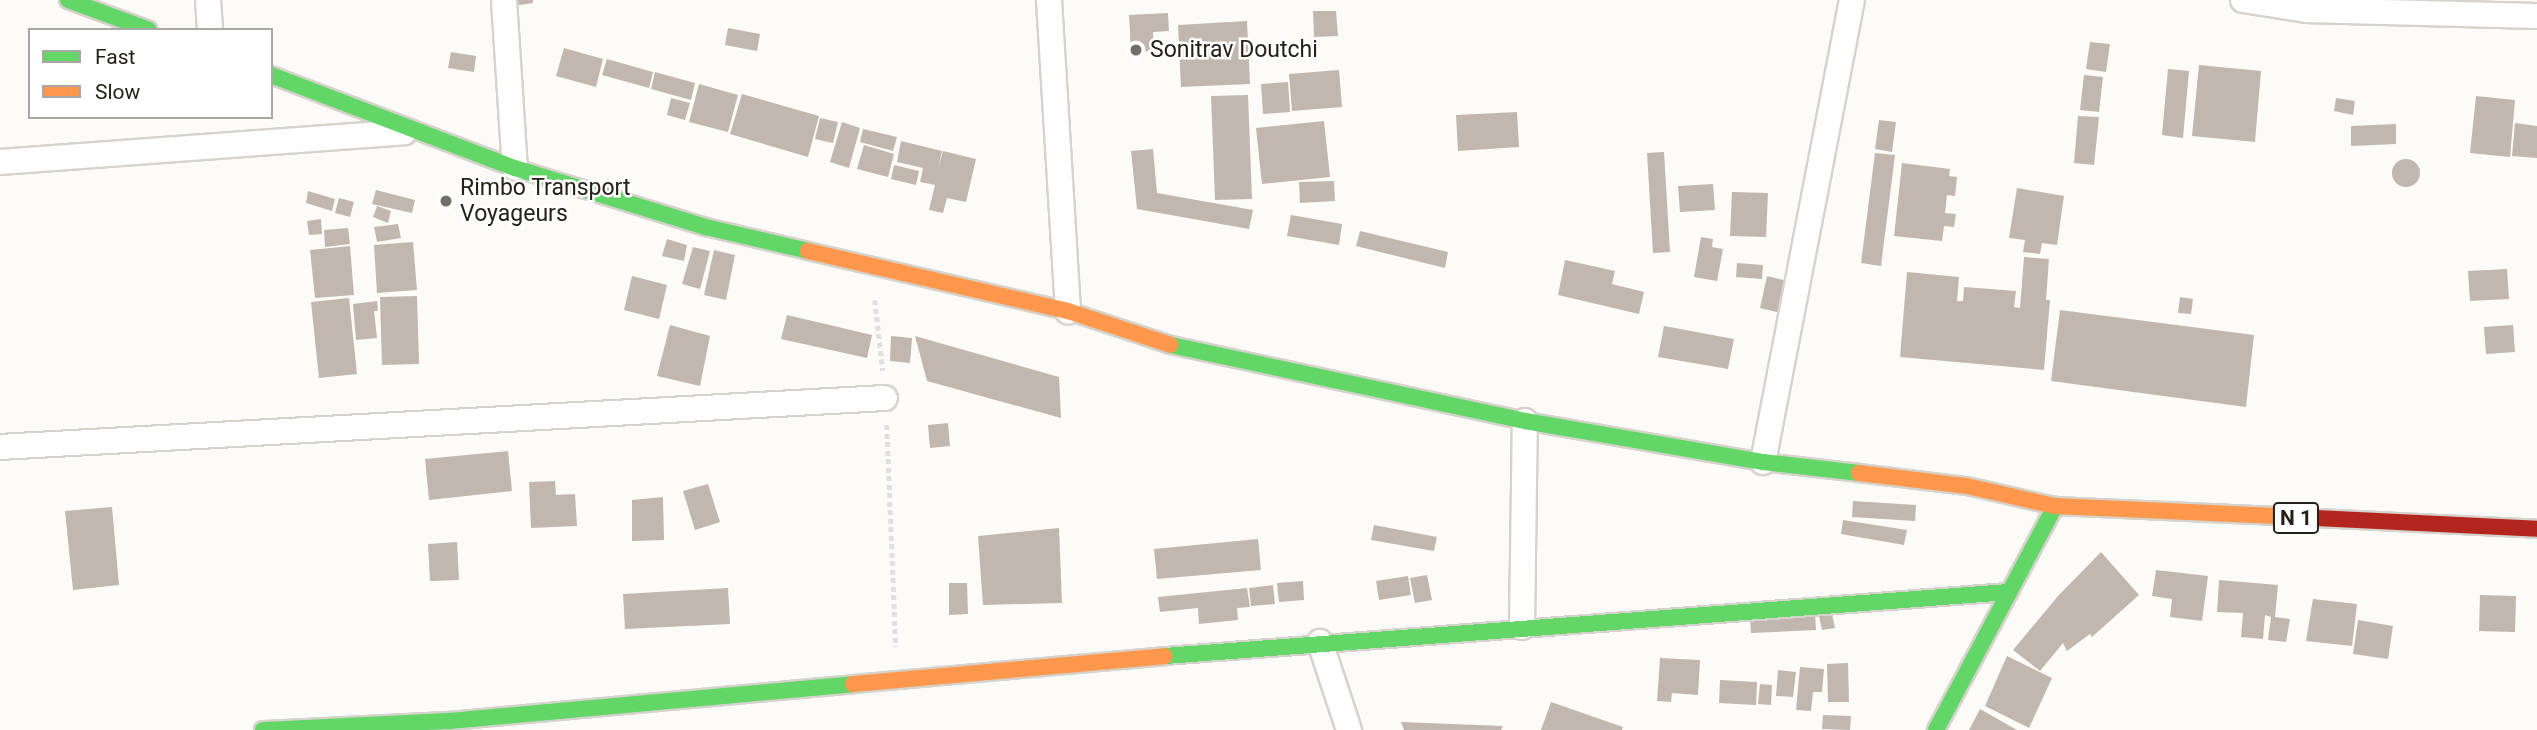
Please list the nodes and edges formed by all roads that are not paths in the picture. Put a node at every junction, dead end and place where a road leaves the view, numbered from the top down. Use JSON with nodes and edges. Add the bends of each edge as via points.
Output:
{"nodes":[{"id":1,"x":68,"y":0,"type":"edge"},
{"id":2,"x":208,"y":0,"type":"edge"},
{"id":3,"x":504,"y":0,"type":"edge"},
{"id":4,"x":1049,"y":0,"type":"edge"},
{"id":5,"x":1852,"y":0,"type":"edge"},
{"id":6,"x":2244,"y":0,"type":"edge"},
{"id":7,"x":2306,"y":5,"type":"edge"},
{"id":8,"x":2537,"y":16,"type":"edge"},
{"id":9,"x":144,"y":28,"type":"edge"},
{"id":10,"x":210,"y":28,"type":"edge"},
{"id":11,"x":273,"y":76,"type":"edge"},
{"id":12,"x":419,"y":131,"type":"junction"},
{"id":13,"x":0,"y":162,"type":"edge"},
{"id":14,"x":515,"y":168,"type":"junction"},
{"id":15,"x":1068,"y":312,"type":"junction"},
{"id":16,"x":885,"y":398,"type":"road end"},
{"id":17,"x":1525,"y":421,"type":"junction"},
{"id":18,"x":0,"y":447,"type":"edge"},
{"id":19,"x":1763,"y":462,"type":"junction"},
{"id":20,"x":2055,"y":506,"type":"junction"},
{"id":21,"x":2537,"y":529,"type":"edge"},
{"id":22,"x":2008,"y":592,"type":"junction"},
{"id":23,"x":1522,"y":627,"type":"junction"},
{"id":24,"x":1320,"y":642,"type":"junction"},
{"id":25,"x":450,"y":725,"type":"edge"},
{"id":26,"x":263,"y":730,"type":"edge"},
{"id":27,"x":1349,"y":730,"type":"edge"},
{"id":28,"x":1936,"y":730,"type":"edge"}],
"edges":[{"from":1,"to":9,"type":"main road"},
{"from":2,"to":10,"type":"street"},
{"from":3,"to":14,"type":"street"},
{"from":4,"to":15,"type":"street"},
{"from":5,"to":19,"type":"street"},
{"from":6,"to":7,"type":"street"},
{"from":7,"to":8,"type":"street"},
{"from":11,"to":12,"type":"main road"},
{"from":12,"to":13,"type":"street"},
{"from":12,"to":14,"type":"main road"},
{"from":14,"to":15,"type":"main road","via":[[706,227]]},
{"from":15,"to":17,"type":"main road","via":[[1161,342]]},
{"from":16,"to":18,"type":"street"},
{"from":17,"to":19,"type":"main road"},
{"from":17,"to":23,"type":"street"},
{"from":19,"to":20,"type":"main road","via":[[1967,486]]},
{"from":20,"to":21,"type":"main road","number":"N 1"},
{"from":20,"to":22,"type":"main road"},
{"from":22,"to":23,"type":"main road"},
{"from":22,"to":28,"type":"main road"},
{"from":23,"to":24,"type":"main road"},
{"from":24,"to":25,"type":"main road"},
{"from":24,"to":27,"type":"street"},
{"from":25,"to":26,"type":"main road"}]}
